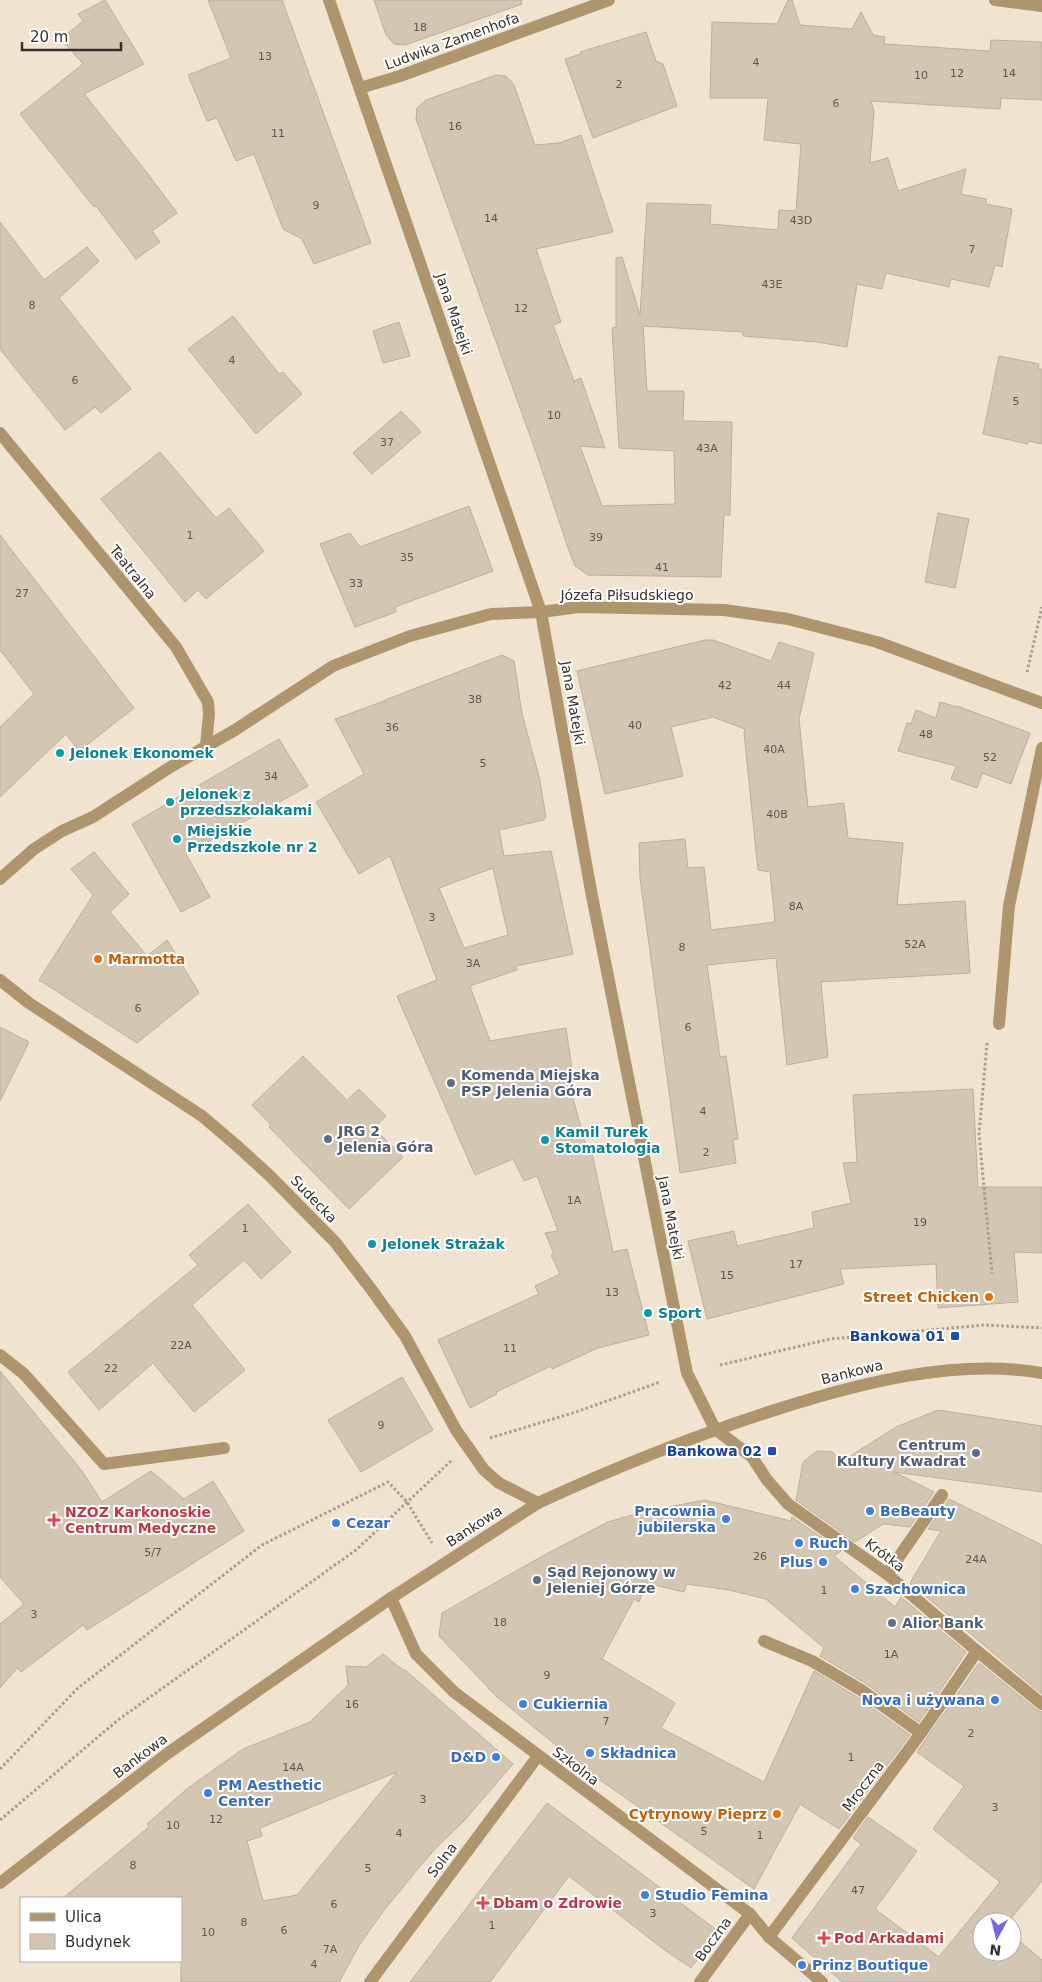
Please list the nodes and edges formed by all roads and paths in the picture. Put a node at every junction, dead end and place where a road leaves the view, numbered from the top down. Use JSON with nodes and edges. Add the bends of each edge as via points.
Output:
{"nodes":[{"id":1,"x":329,"y":0,"type":"edge"},
{"id":2,"x":609,"y":0,"type":"edge"},
{"id":3,"x":995,"y":0,"type":"edge"},
{"id":4,"x":1042,"y":6,"type":"edge"},
{"id":5,"x":360,"y":88,"type":"junction"},
{"id":6,"x":0,"y":433,"type":"edge"},
{"id":7,"x":1042,"y":607,"type":"edge"},
{"id":8,"x":541,"y":612,"type":"junction"},
{"id":9,"x":1021,"y":695,"type":"junction"},
{"id":10,"x":1042,"y":703,"type":"edge"},
{"id":11,"x":206,"y":745,"type":"junction"},
{"id":12,"x":1042,"y":748,"type":"edge"},
{"id":13,"x":0,"y":879,"type":"edge"},
{"id":14,"x":0,"y":980,"type":"edge"},
{"id":15,"x":998,"y":1024,"type":"dead end"},
{"id":16,"x":1042,"y":1328,"type":"edge"},
{"id":17,"x":0,"y":1355,"type":"edge"},
{"id":18,"x":720,"y":1365,"type":"dead end"},
{"id":19,"x":1042,"y":1373,"type":"edge"},
{"id":20,"x":660,"y":1382,"type":"dead end"},
{"id":21,"x":715,"y":1429,"type":"junction"},
{"id":22,"x":484,"y":1439,"type":"dead end"},
{"id":23,"x":224,"y":1448,"type":"dead end"},
{"id":24,"x":454,"y":1459,"type":"dead end"},
{"id":25,"x":942,"y":1495,"type":"dead end"},
{"id":26,"x":407,"y":1502,"type":"junction"},
{"id":27,"x":538,"y":1503,"type":"junction"},
{"id":28,"x":434,"y":1546,"type":"dead end"},
{"id":29,"x":887,"y":1574,"type":"junction"},
{"id":30,"x":391,"y":1598,"type":"junction"},
{"id":31,"x":764,"y":1641,"type":"dead end"},
{"id":32,"x":977,"y":1651,"type":"junction"},
{"id":33,"x":1042,"y":1704,"type":"edge"},
{"id":34,"x":921,"y":1733,"type":"junction"},
{"id":35,"x":538,"y":1756,"type":"junction"},
{"id":36,"x":0,"y":1769,"type":"edge"},
{"id":37,"x":0,"y":1820,"type":"edge"},
{"id":38,"x":0,"y":1883,"type":"edge"},
{"id":39,"x":750,"y":1914,"type":"junction"},
{"id":40,"x":769,"y":1937,"type":"junction"},
{"id":41,"x":370,"y":1982,"type":"edge"},
{"id":42,"x":700,"y":1982,"type":"edge"},
{"id":43,"x":822,"y":1982,"type":"edge"}],
"edges":[{"from":1,"to":5,"type":"street","name":"Jana Matejki"},
{"from":2,"to":5,"type":"street","name":"Ludwika Zamenhofa"},
{"from":3,"to":4,"type":"street"},
{"from":5,"to":8,"type":"street","name":"Jana Matejki"},
{"from":6,"to":11,"type":"street","name":"Teatralna","via":[[176,647],[208,702]]},
{"from":7,"to":9,"type":"path"},
{"from":8,"to":9,"type":"street","name":"Józefa Piłsudskiego","via":[[579,607],[724,610],[788,619],[877,642]]},
{"from":8,"to":11,"type":"street","name":"Józefa Piłsudskiego","via":[[477,617],[410,636],[332,666],[235,730]]},
{"from":8,"to":21,"type":"street","name":"Jana Matejki","via":[[591,891],[687,1373]]},
{"from":9,"to":10,"type":"street","name":"Józefa Piłsudskiego"},
{"from":11,"to":13,"type":"street","name":"Józefa Piłsudskiego","via":[[93,817],[62,831]]},
{"from":12,"to":15,"type":"street","via":[[1009,906]]},
{"from":14,"to":27,"type":"street","name":"Sudecka","via":[[28,1003],[202,1116],[269,1174],[335,1242],[371,1289],[405,1336],[456,1430],[484,1470],[499,1483]]},
{"from":16,"to":18,"type":"path","via":[[985,1325],[830,1339]]},
{"from":17,"to":23,"type":"street","via":[[24,1374],[104,1464]]},
{"from":19,"to":21,"type":"street","name":"Bankowa","via":[[979,1368],[884,1379]]},
{"from":20,"to":22,"type":"path","via":[[576,1412]]},
{"from":21,"to":27,"type":"street","name":"Bankowa"},
{"from":21,"to":29,"type":"street","name":"Krótka","via":[[752,1457],[788,1504]]},
{"from":24,"to":26,"type":"path"},
{"from":25,"to":29,"type":"street"},
{"from":26,"to":28,"type":"path"},
{"from":26,"to":36,"type":"path","via":[[388,1482],[262,1545],[78,1688]]},
{"from":26,"to":37,"type":"path","via":[[356,1550],[118,1720]]},
{"from":27,"to":30,"type":"street","name":"Bankowa"},
{"from":29,"to":32,"type":"street","name":"Krótka"},
{"from":30,"to":35,"type":"street","name":"Szkolna","via":[[416,1654],[454,1692]]},
{"from":30,"to":38,"type":"street","name":"Bankowa","via":[[168,1753]]},
{"from":31,"to":34,"type":"street","via":[[812,1661]]},
{"from":32,"to":33,"type":"street","name":"Krótka"},
{"from":32,"to":34,"type":"street","name":"Mroczna"},
{"from":34,"to":40,"type":"street","name":"Mroczna"},
{"from":35,"to":39,"type":"street","name":"Szkolna"},
{"from":35,"to":41,"type":"street","name":"Solna"},
{"from":39,"to":40,"type":"street","name":"Szkolna"},
{"from":39,"to":42,"type":"street","name":"Boczna"},
{"from":40,"to":43,"type":"street","name":"Szkolna"}]}
